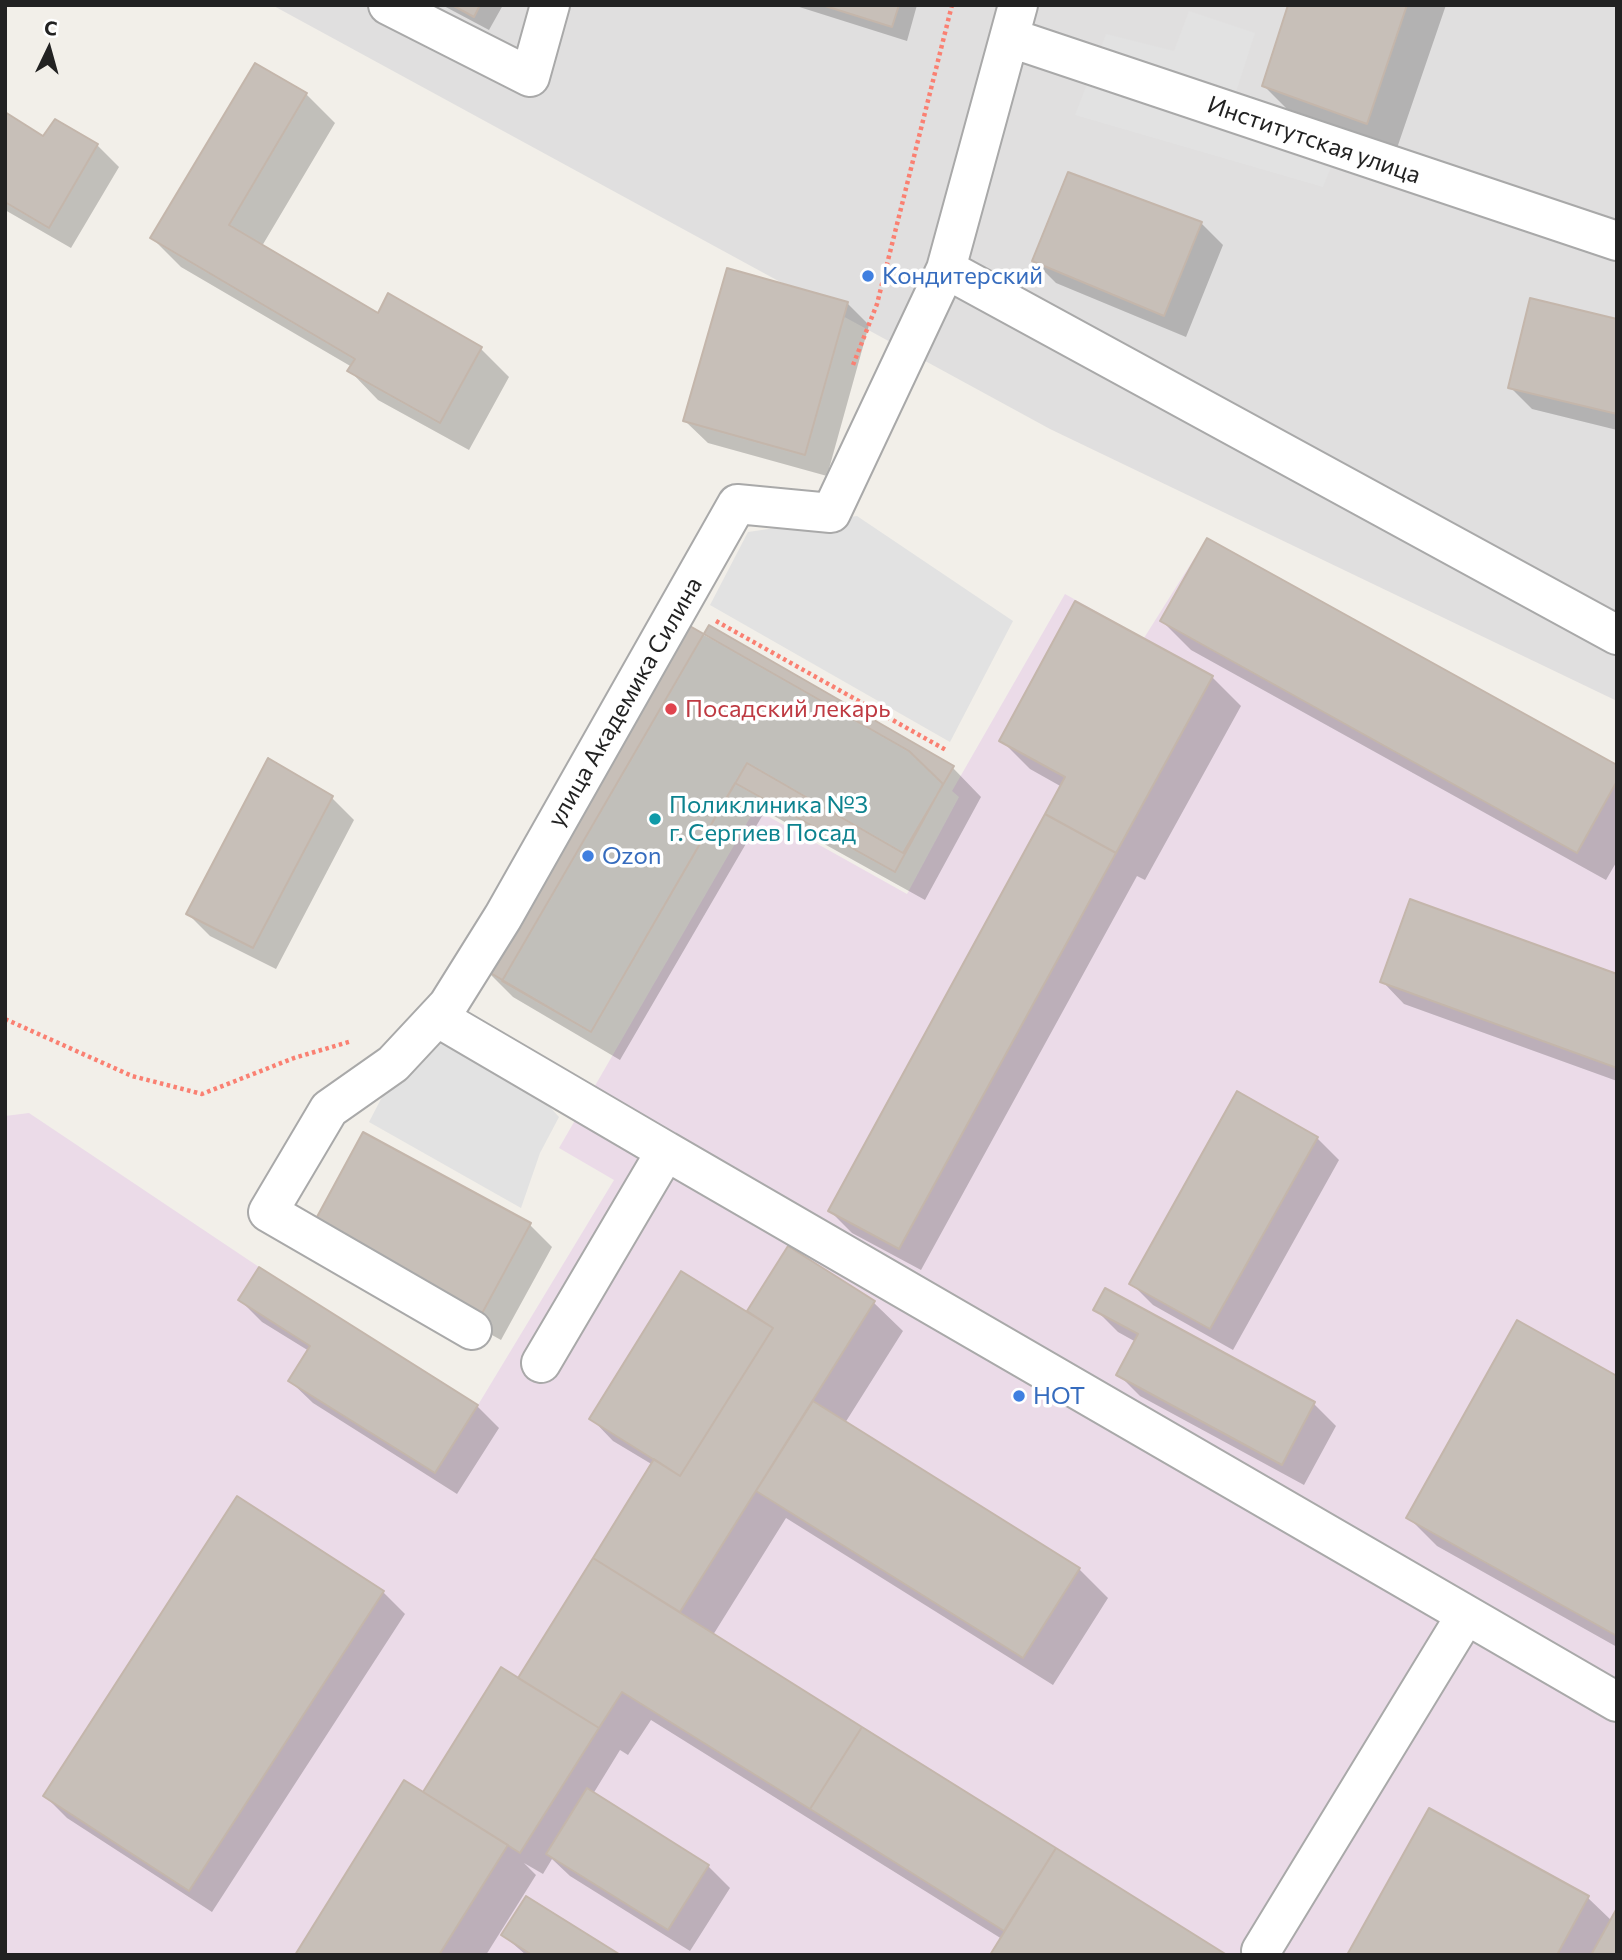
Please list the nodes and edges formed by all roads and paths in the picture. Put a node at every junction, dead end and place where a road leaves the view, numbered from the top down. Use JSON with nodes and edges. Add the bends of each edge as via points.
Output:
{"nodes":[{"id":1,"x":388,"y":5,"type":"edge"},
{"id":2,"x":550,"y":5,"type":"edge"},
{"id":3,"x":951,"y":5,"type":"edge"},
{"id":4,"x":1014,"y":22,"type":"edge"},
{"id":5,"x":1617,"y":241,"type":"edge"},
{"id":6,"x":946,"y":268,"type":"junction"},
{"id":7,"x":852,"y":368,"type":"dead end"},
{"id":8,"x":1617,"y":635,"type":"edge"},
{"id":9,"x":437,"y":1017,"type":"junction"},
{"id":10,"x":666,"y":1151,"type":"junction"},
{"id":11,"x":472,"y":1330,"type":"dead end"},
{"id":12,"x":541,"y":1363,"type":"dead end"},
{"id":13,"x":1466,"y":1615,"type":"junction"},
{"id":14,"x":1617,"y":1702,"type":"edge"},
{"id":15,"x":1261,"y":1951,"type":"dead end"}],
"edges":[{"from":1,"to":2,"type":"street","via":[[530,77]]},
{"from":3,"to":7,"type":"path","via":[[877,304]]},
{"from":4,"to":5,"type":"street","name":"Институтская улица"},
{"from":4,"to":6,"type":"street","name":"улица Академика Силина"},
{"from":6,"to":8,"type":"street"},
{"from":6,"to":9,"type":"street","name":"улица Академика Силина","via":[[831,513],[737,504],[503,917]]},
{"from":9,"to":10,"type":"street"},
{"from":9,"to":11,"type":"street","name":"улица Академика Силина","via":[[393,1064],[329,1109],[268,1212]]},
{"from":10,"to":12,"type":"street"},
{"from":10,"to":13,"type":"street"},
{"from":13,"to":14,"type":"street"},
{"from":13,"to":15,"type":"street"}]}
